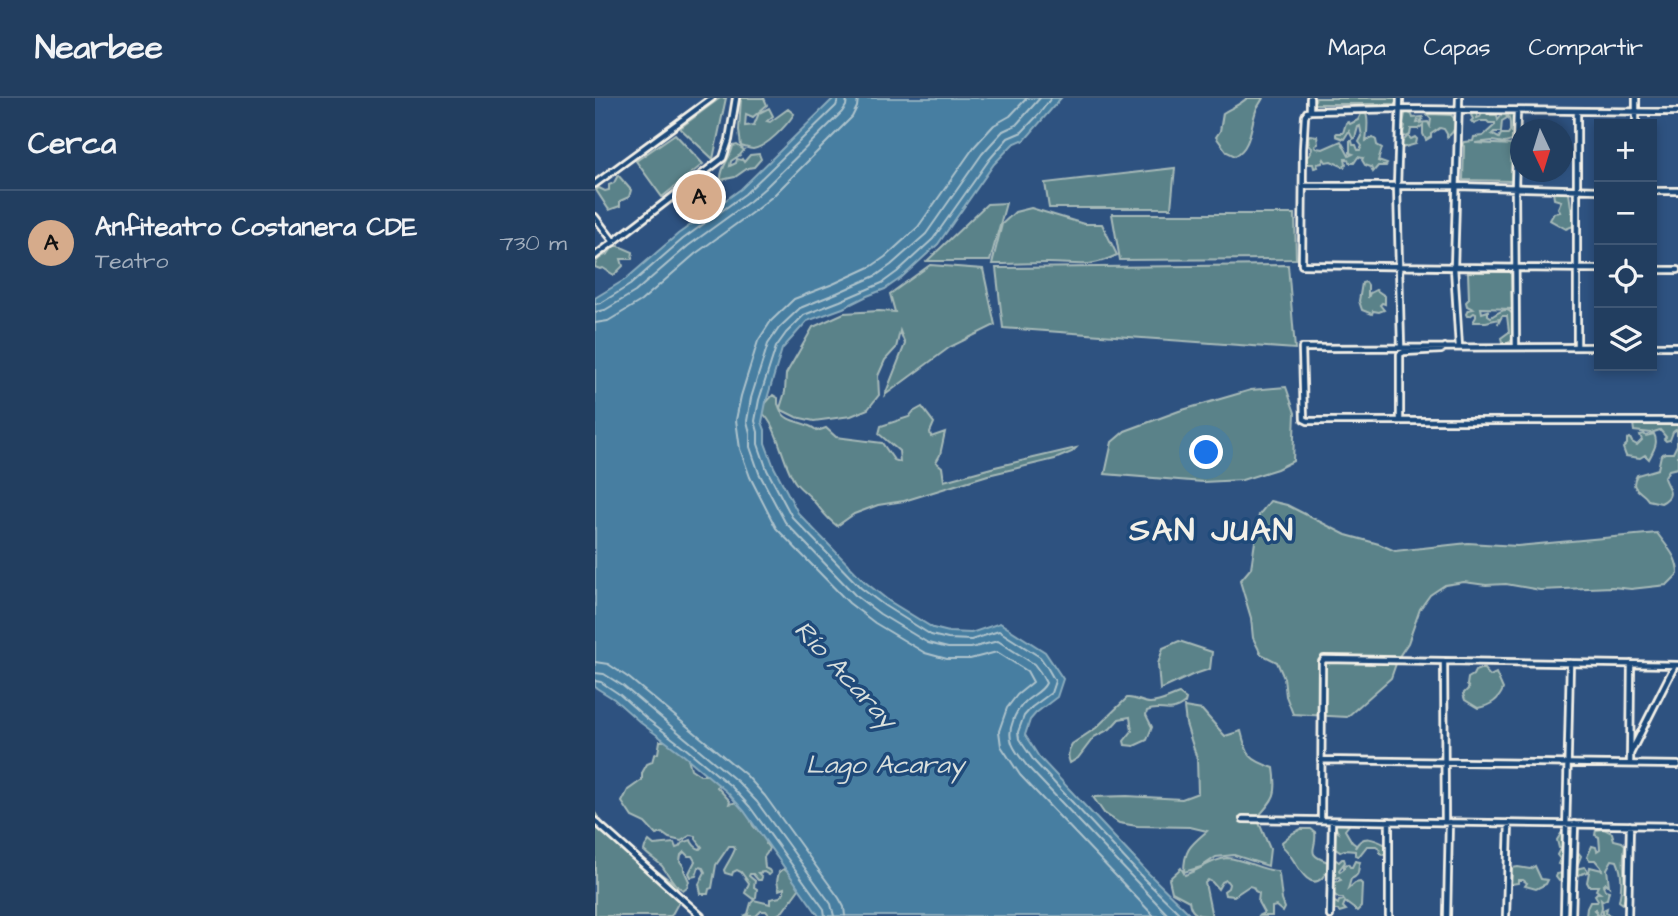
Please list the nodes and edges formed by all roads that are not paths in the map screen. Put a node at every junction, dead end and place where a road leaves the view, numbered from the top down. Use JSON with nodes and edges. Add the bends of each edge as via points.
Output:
{"nodes":[{"id":1,"x":712,"y":98,"type":"edge"},
{"id":2,"x":736,"y":98,"type":"edge"},
{"id":3,"x":1310,"y":98,"type":"edge"},
{"id":4,"x":1401,"y":98,"type":"edge"},
{"id":5,"x":1459,"y":98,"type":"edge"},
{"id":6,"x":1636,"y":98,"type":"edge"},
{"id":7,"x":1400,"y":109,"type":"junction"},
{"id":8,"x":1459,"y":110,"type":"junction"},
{"id":9,"x":1310,"y":111,"type":"junction"},
{"id":10,"x":1517,"y":111,"type":"junction"},
{"id":11,"x":1577,"y":111,"type":"junction"},
{"id":12,"x":1636,"y":112,"type":"junction"},
{"id":13,"x":1678,"y":112,"type":"edge"},
{"id":14,"x":1636,"y":119,"type":"edge"},
{"id":15,"x":595,"y":184,"type":"edge"},
{"id":16,"x":1303,"y":186,"type":"junction"},
{"id":17,"x":1397,"y":186,"type":"junction"},
{"id":18,"x":1457,"y":186,"type":"junction"},
{"id":19,"x":1515,"y":188,"type":"junction"},
{"id":20,"x":1577,"y":190,"type":"junction"},
{"id":21,"x":1594,"y":190,"type":"edge"},
{"id":22,"x":1657,"y":191,"type":"edge"},
{"id":23,"x":1678,"y":191,"type":"edge"},
{"id":24,"x":595,"y":217,"type":"edge"},
{"id":25,"x":614,"y":242,"type":"junction"},
{"id":26,"x":595,"y":256,"type":"edge"},
{"id":27,"x":1398,"y":267,"type":"junction"},
{"id":28,"x":1454,"y":267,"type":"junction"},
{"id":29,"x":1515,"y":268,"type":"junction"},
{"id":30,"x":1577,"y":269,"type":"junction"},
{"id":31,"x":1594,"y":269,"type":"edge"},
{"id":32,"x":1657,"y":270,"type":"edge"},
{"id":33,"x":1678,"y":270,"type":"edge"},
{"id":34,"x":1401,"y":346,"type":"junction"},
{"id":35,"x":1657,"y":346,"type":"edge"},
{"id":36,"x":1678,"y":346,"type":"edge"},
{"id":37,"x":1445,"y":347,"type":"junction"},
{"id":38,"x":1459,"y":347,"type":"junction"},
{"id":39,"x":1516,"y":347,"type":"junction"},
{"id":40,"x":1577,"y":347,"type":"junction"},
{"id":41,"x":1594,"y":347,"type":"edge"},
{"id":42,"x":1400,"y":421,"type":"junction"},
{"id":43,"x":1678,"y":421,"type":"edge"},
{"id":44,"x":1444,"y":661,"type":"junction"},
{"id":45,"x":1570,"y":663,"type":"junction"},
{"id":46,"x":1631,"y":664,"type":"junction"},
{"id":47,"x":1677,"y":665,"type":"edge"},
{"id":48,"x":1630,"y":754,"type":"junction"},
{"id":49,"x":1321,"y":760,"type":"junction"},
{"id":50,"x":1444,"y":761,"type":"junction"},
{"id":51,"x":1567,"y":763,"type":"junction"},
{"id":52,"x":1630,"y":764,"type":"junction"},
{"id":53,"x":1678,"y":765,"type":"edge"},
{"id":54,"x":1243,"y":819,"type":"dead end"},
{"id":55,"x":1321,"y":820,"type":"junction"},
{"id":56,"x":595,"y":821,"type":"edge"},
{"id":57,"x":1332,"y":821,"type":"junction"},
{"id":58,"x":1389,"y":821,"type":"junction"},
{"id":59,"x":1447,"y":822,"type":"junction"},
{"id":60,"x":1509,"y":823,"type":"junction"},
{"id":61,"x":1566,"y":824,"type":"junction"},
{"id":62,"x":1575,"y":824,"type":"junction"},
{"id":63,"x":1630,"y":825,"type":"junction"},
{"id":64,"x":1678,"y":826,"type":"edge"},
{"id":65,"x":701,"y":916,"type":"edge"},
{"id":66,"x":1330,"y":916,"type":"edge"},
{"id":67,"x":1389,"y":916,"type":"edge"},
{"id":68,"x":1447,"y":916,"type":"edge"},
{"id":69,"x":1506,"y":916,"type":"edge"},
{"id":70,"x":1564,"y":916,"type":"edge"},
{"id":71,"x":1572,"y":916,"type":"edge"},
{"id":72,"x":1628,"y":916,"type":"edge"}],
"edges":[{"from":1,"to":15,"type":"street"},
{"from":2,"to":25,"type":"street","via":[[723,158]]},
{"from":3,"to":9,"type":"street"},
{"from":4,"to":7,"type":"street"},
{"from":5,"to":8,"type":"street"},
{"from":6,"to":12,"type":"street"},
{"from":7,"to":8,"type":"street"},
{"from":7,"to":9,"type":"street"},
{"from":7,"to":17,"type":"street"},
{"from":8,"to":10,"type":"street"},
{"from":8,"to":18,"type":"street"},
{"from":9,"to":16,"type":"street","via":[[1305,116]]},
{"from":10,"to":11,"type":"street"},
{"from":10,"to":19,"type":"street"},
{"from":11,"to":12,"type":"street"},
{"from":11,"to":20,"type":"street"},
{"from":12,"to":13,"type":"street"},
{"from":12,"to":14,"type":"street"},
{"from":16,"to":17,"type":"street"},
{"from":16,"to":27,"type":"street","via":[[1302,265]]},
{"from":17,"to":18,"type":"street"},
{"from":17,"to":27,"type":"street"},
{"from":18,"to":19,"type":"street"},
{"from":18,"to":28,"type":"street"},
{"from":19,"to":20,"type":"street"},
{"from":19,"to":29,"type":"street"},
{"from":20,"to":21,"type":"street"},
{"from":20,"to":30,"type":"street"},
{"from":22,"to":23,"type":"street"},
{"from":24,"to":25,"type":"street"},
{"from":25,"to":26,"type":"street"},
{"from":27,"to":28,"type":"street"},
{"from":27,"to":34,"type":"street"},
{"from":28,"to":29,"type":"street"},
{"from":28,"to":38,"type":"street"},
{"from":29,"to":30,"type":"street"},
{"from":29,"to":39,"type":"street"},
{"from":30,"to":31,"type":"street"},
{"from":30,"to":40,"type":"street"},
{"from":32,"to":33,"type":"street"},
{"from":34,"to":37,"type":"street"},
{"from":34,"to":42,"type":"street","via":[[1302,348],[1304,419]]},
{"from":35,"to":36,"type":"street"},
{"from":37,"to":38,"type":"street"},
{"from":37,"to":42,"type":"street","via":[[1401,354]]},
{"from":38,"to":39,"type":"street"},
{"from":39,"to":40,"type":"street"},
{"from":40,"to":41,"type":"street"},
{"from":42,"to":43,"type":"street"},
{"from":44,"to":45,"type":"street"},
{"from":44,"to":49,"type":"street","via":[[1324,659]]},
{"from":44,"to":50,"type":"street"},
{"from":45,"to":46,"type":"street"},
{"from":45,"to":51,"type":"street"},
{"from":46,"to":47,"type":"street"},
{"from":46,"to":48,"type":"street"},
{"from":47,"to":48,"type":"street"},
{"from":48,"to":52,"type":"street"},
{"from":49,"to":50,"type":"street"},
{"from":49,"to":55,"type":"street"},
{"from":50,"to":51,"type":"street"},
{"from":50,"to":59,"type":"street"},
{"from":51,"to":52,"type":"street"},
{"from":51,"to":61,"type":"street"},
{"from":52,"to":53,"type":"street"},
{"from":54,"to":55,"type":"street"},
{"from":55,"to":57,"type":"street"},
{"from":56,"to":65,"type":"street"},
{"from":57,"to":58,"type":"street"},
{"from":57,"to":66,"type":"street"},
{"from":58,"to":59,"type":"street"},
{"from":58,"to":67,"type":"street"},
{"from":59,"to":60,"type":"street"},
{"from":59,"to":68,"type":"street"},
{"from":60,"to":61,"type":"street"},
{"from":60,"to":69,"type":"street"},
{"from":61,"to":62,"type":"street"},
{"from":61,"to":70,"type":"street"},
{"from":62,"to":63,"type":"street"},
{"from":62,"to":71,"type":"street"},
{"from":63,"to":64,"type":"street"},
{"from":63,"to":72,"type":"street"}]}
